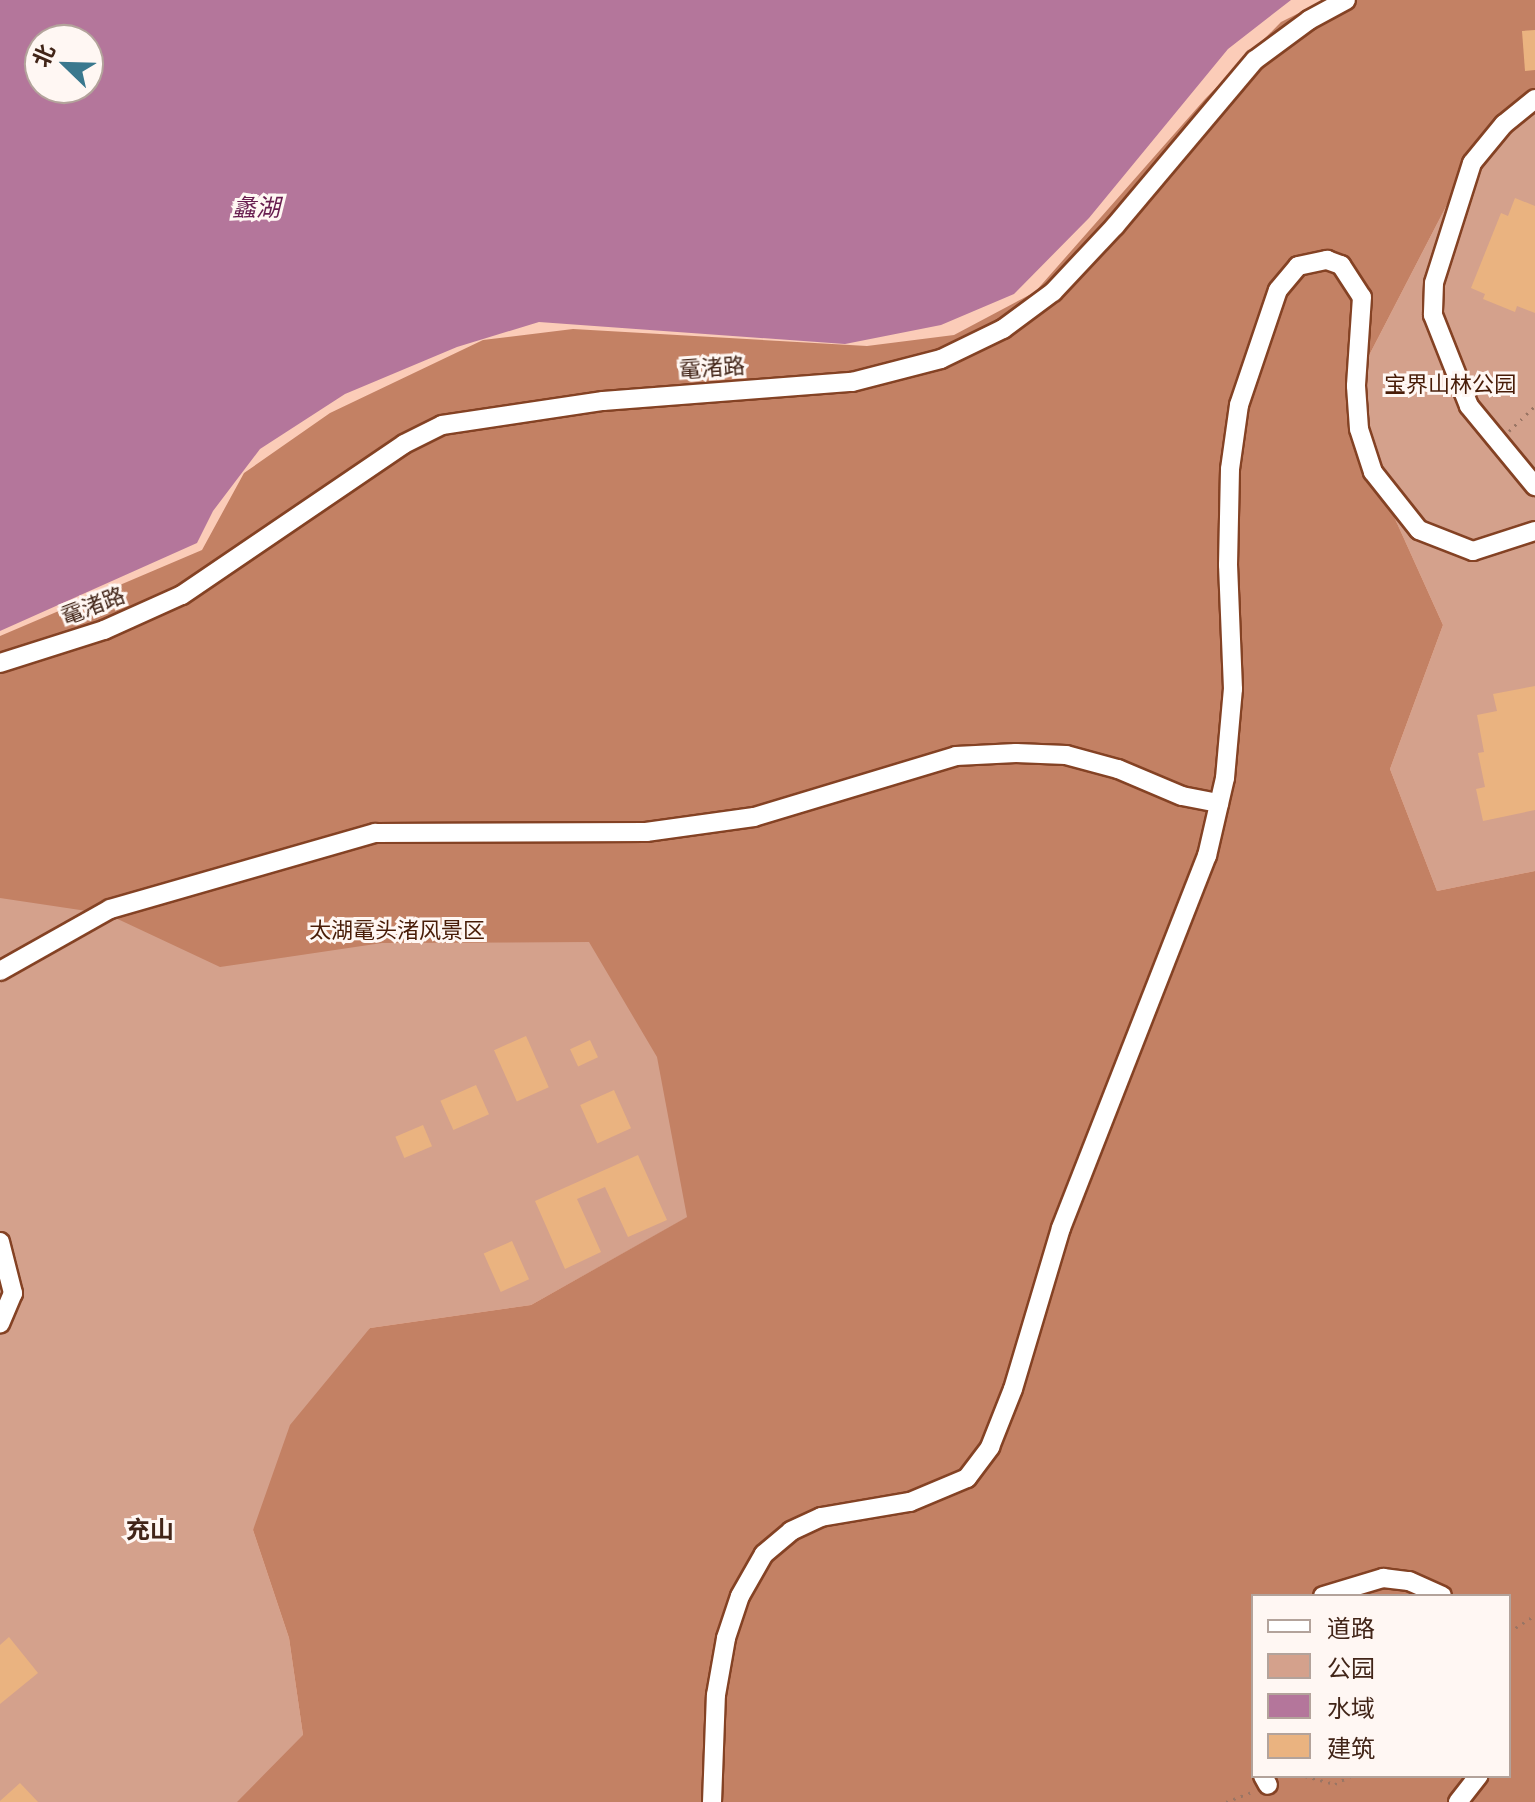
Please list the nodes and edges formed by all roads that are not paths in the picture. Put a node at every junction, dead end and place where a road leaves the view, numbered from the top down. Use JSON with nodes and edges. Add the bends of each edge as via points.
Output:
{"nodes":[{"id":1,"x":1346,"y":0,"type":"edge"},
{"id":2,"x":1535,"y":99,"type":"edge"},
{"id":3,"x":1535,"y":486,"type":"edge"},
{"id":4,"x":1535,"y":531,"type":"edge"},
{"id":5,"x":0,"y":663,"type":"edge"},
{"id":6,"x":1219,"y":803,"type":"junction"},
{"id":7,"x":0,"y":971,"type":"edge"},
{"id":8,"x":0,"y":1242,"type":"edge"},
{"id":9,"x":0,"y":1323,"type":"edge"},
{"id":10,"x":1330,"y":1594,"type":"edge"},
{"id":11,"x":1438,"y":1594,"type":"edge"},
{"id":12,"x":1476,"y":1778,"type":"edge"},
{"id":13,"x":712,"y":1802,"type":"edge"},
{"id":14,"x":1458,"y":1802,"type":"edge"}],
"edges":[{"from":1,"to":5,"type":"street","name":"鼋渚路","via":[[1255,60],[1115,226],[1053,292],[1003,329],[941,359],[852,382],[603,401],[442,425],[404,444],[182,595],[104,630]]},
{"from":2,"to":3,"type":"street","via":[[1504,124],[1472,163],[1434,283],[1433,315],[1469,406]]},
{"from":4,"to":6,"type":"street","via":[[1473,551],[1419,530],[1373,472],[1359,429],[1362,297],[1341,265],[1327,260],[1298,266],[1278,290],[1239,405],[1230,469],[1233,689]]},
{"from":6,"to":7,"type":"street","via":[[1182,796],[1118,769],[1066,755],[1016,753],[956,756],[754,817],[646,832],[375,833],[110,909]]},
{"from":6,"to":13,"type":"street","via":[[1183,924],[1089,1151],[990,1447],[967,1478],[939,1493],[821,1517],[791,1531],[764,1554],[740,1596],[726,1638],[716,1695]]},
{"from":8,"to":9,"type":"street","via":[[13,1293]]},
{"from":10,"to":11,"type":"street","via":[[1383,1578],[1409,1581]]},
{"from":12,"to":14,"type":"street"}]}
